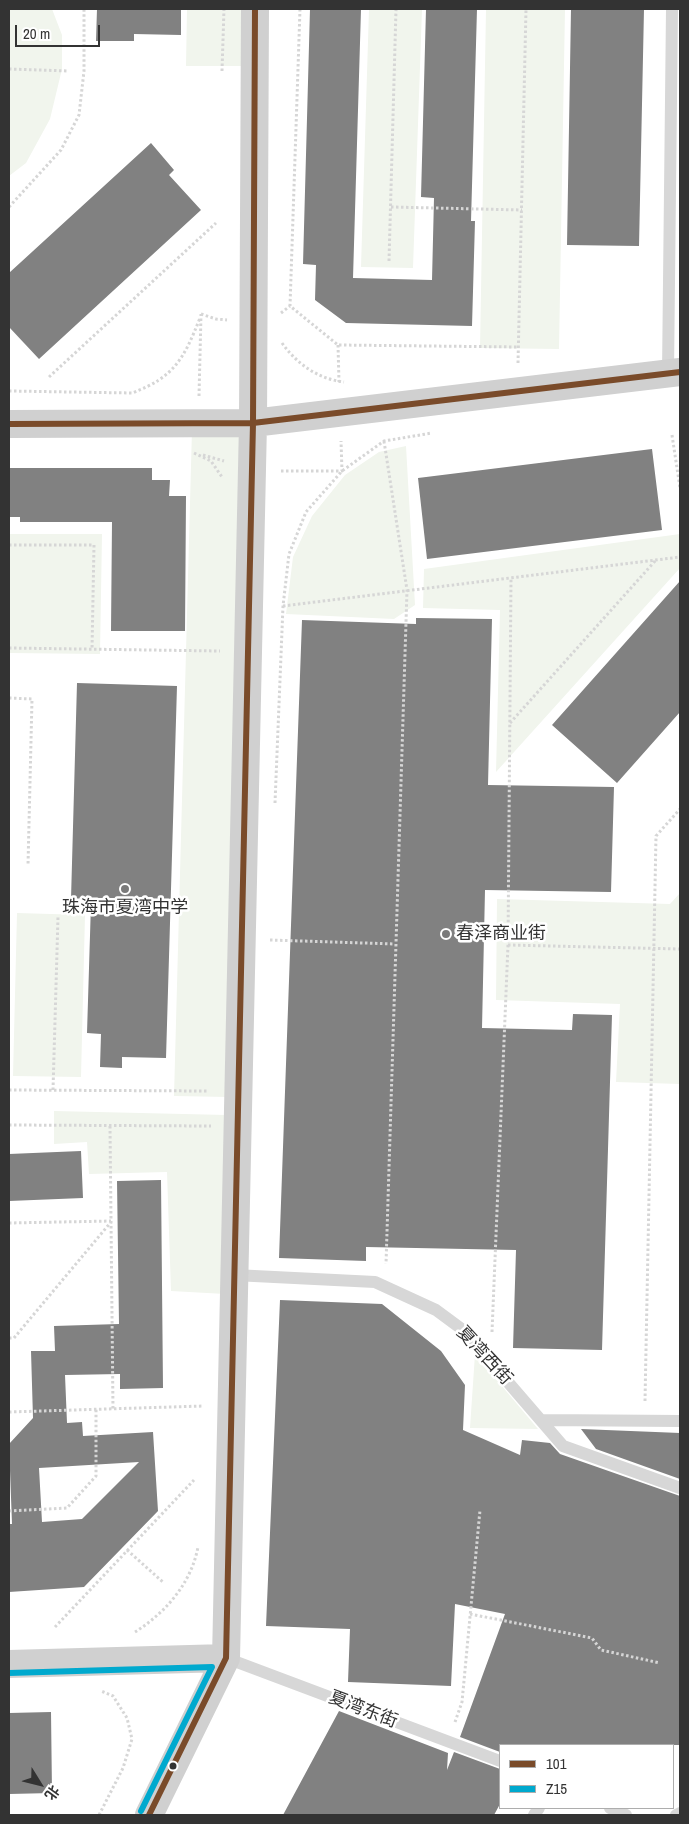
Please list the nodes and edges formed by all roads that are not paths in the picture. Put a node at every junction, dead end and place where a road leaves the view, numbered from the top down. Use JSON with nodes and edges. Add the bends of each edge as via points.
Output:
{"nodes":[{"id":1,"x":255,"y":9,"type":"edge"},
{"id":2,"x":672,"y":9,"type":"edge"},
{"id":3,"x":674,"y":373,"type":"edge"},
{"id":4,"x":253,"y":423,"type":"junction"},
{"id":5,"x":9,"y":424,"type":"edge"},
{"id":6,"x":234,"y":1275,"type":"junction"},
{"id":7,"x":540,"y":1420,"type":"junction"},
{"id":8,"x":680,"y":1421,"type":"edge"},
{"id":9,"x":680,"y":1488,"type":"edge"},
{"id":10,"x":226,"y":1658,"type":"junction"},
{"id":11,"x":9,"y":1664,"type":"edge"},
{"id":12,"x":499,"y":1762,"type":"edge"},
{"id":13,"x":612,"y":1809,"type":"edge"},
{"id":14,"x":680,"y":1813,"type":"edge"},
{"id":15,"x":149,"y":1815,"type":"edge"},
{"id":16,"x":626,"y":1815,"type":"edge"},
{"id":17,"x":676,"y":1815,"type":"edge"}],
"edges":[{"from":1,"to":4,"type":"street"},
{"from":2,"to":3,"type":"lane"},
{"from":3,"to":4,"type":"street"},
{"from":4,"to":5,"type":"street"},
{"from":4,"to":6,"type":"street"},
{"from":6,"to":7,"type":"lane","name":"夏湾西街","via":[[376,1282],[436,1310],[463,1330]]},
{"from":6,"to":10,"type":"street"},
{"from":7,"to":8,"type":"lane"},
{"from":7,"to":9,"type":"lane","name":"夏湾西街","via":[[563,1446]]},
{"from":10,"to":11,"type":"street"},
{"from":10,"to":12,"type":"lane","name":"夏湾东街"},
{"from":10,"to":15,"type":"street"},
{"from":13,"to":16,"type":"lane"},
{"from":14,"to":17,"type":"lane"}]}
